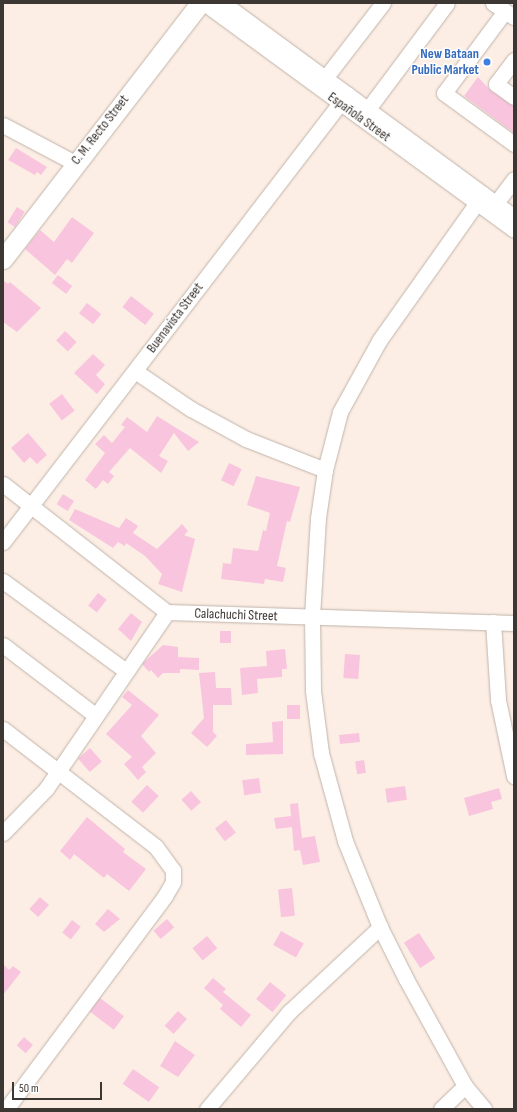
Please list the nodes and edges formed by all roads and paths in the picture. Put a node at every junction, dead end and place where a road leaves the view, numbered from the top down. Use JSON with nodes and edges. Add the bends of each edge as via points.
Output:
{"nodes":[{"id":1,"x":200,"y":3,"type":"edge"},
{"id":2,"x":204,"y":3,"type":"edge"},
{"id":3,"x":222,"y":3,"type":"edge"},
{"id":4,"x":383,"y":3,"type":"edge"},
{"id":5,"x":447,"y":3,"type":"edge"},
{"id":6,"x":504,"y":10,"type":"edge"},
{"id":7,"x":514,"y":60,"type":"edge"},
{"id":8,"x":321,"y":82,"type":"junction"},
{"id":9,"x":514,"y":97,"type":"edge"},
{"id":10,"x":344,"y":99,"type":"junction"},
{"id":11,"x":364,"y":114,"type":"junction"},
{"id":12,"x":3,"y":125,"type":"edge"},
{"id":13,"x":514,"y":144,"type":"edge"},
{"id":14,"x":75,"y":163,"type":"junction"},
{"id":15,"x":514,"y":179,"type":"edge"},
{"id":16,"x":480,"y":199,"type":"junction"},
{"id":17,"x":493,"y":208,"type":"junction"},
{"id":18,"x":514,"y":217,"type":"edge"},
{"id":19,"x":514,"y":230,"type":"edge"},
{"id":20,"x":3,"y":259,"type":"edge"},
{"id":21,"x":135,"y":371,"type":"junction"},
{"id":22,"x":325,"y":470,"type":"junction"},
{"id":23,"x":3,"y":484,"type":"edge"},
{"id":24,"x":31,"y":506,"type":"junction"},
{"id":25,"x":3,"y":542,"type":"edge"},
{"id":26,"x":3,"y":581,"type":"edge"},
{"id":27,"x":167,"y":612,"type":"junction"},
{"id":28,"x":312,"y":617,"type":"junction"},
{"id":29,"x":493,"y":622,"type":"junction"},
{"id":30,"x":514,"y":623,"type":"edge"},
{"id":31,"x":3,"y":645,"type":"edge"},
{"id":32,"x":126,"y":671,"type":"junction"},
{"id":33,"x":95,"y":715,"type":"junction"},
{"id":34,"x":3,"y":729,"type":"edge"},
{"id":35,"x":57,"y":770,"type":"junction"},
{"id":36,"x":514,"y":776,"type":"edge"},
{"id":37,"x":3,"y":833,"type":"edge"},
{"id":38,"x":380,"y":927,"type":"junction"},
{"id":39,"x":465,"y":1086,"type":"junction"},
{"id":40,"x":6,"y":1109,"type":"edge"},
{"id":41,"x":207,"y":1109,"type":"edge"},
{"id":42,"x":441,"y":1109,"type":"edge"},
{"id":43,"x":484,"y":1109,"type":"edge"}],
"edges":[{"from":1,"to":14,"type":"main road","name":"C. M. Recto Street"},
{"from":2,"to":8,"type":"street","name":"Española Street"},
{"from":3,"to":8,"type":"street","name":"Española Street"},
{"from":4,"to":8,"type":"street"},
{"from":5,"to":11,"type":"street"},
{"from":6,"to":13,"type":"street","via":[[444,94]]},
{"from":7,"to":9,"type":"street","via":[[496,84]]},
{"from":8,"to":10,"type":"street","name":"Española Street"},
{"from":10,"to":11,"type":"street","name":"Española Street"},
{"from":10,"to":21,"type":"street","name":"Buenavista Street"},
{"from":11,"to":16,"type":"street","name":"Española Street"},
{"from":12,"to":14,"type":"street"},
{"from":14,"to":20,"type":"main road","name":"C. M. Recto Street"},
{"from":15,"to":17,"type":"street"},
{"from":16,"to":17,"type":"street","name":"Española Street"},
{"from":16,"to":22,"type":"street","via":[[397,314],[355,382],[340,412]]},
{"from":17,"to":18,"type":"street","name":"Española Street"},
{"from":17,"to":19,"type":"street","name":"Española Street"},
{"from":21,"to":22,"type":"street","via":[[191,409],[246,440]]},
{"from":21,"to":24,"type":"street","name":"Buenavista Street"},
{"from":22,"to":28,"type":"street","via":[[314,562]]},
{"from":23,"to":24,"type":"street"},
{"from":24,"to":25,"type":"street","name":"Buenavista Street"},
{"from":24,"to":27,"type":"street"},
{"from":26,"to":32,"type":"street"},
{"from":27,"to":28,"type":"street","name":"Calachuchi Street"},
{"from":27,"to":32,"type":"street"},
{"from":28,"to":29,"type":"street","name":"Calachuchi Street"},
{"from":28,"to":38,"type":"street","via":[[313,691],[321,753],[345,841]]},
{"from":29,"to":30,"type":"street","name":"Calachuchi Street"},
{"from":29,"to":36,"type":"street","via":[[498,700]]},
{"from":31,"to":33,"type":"street"},
{"from":32,"to":33,"type":"street"},
{"from":33,"to":35,"type":"street"},
{"from":34,"to":35,"type":"street"},
{"from":35,"to":37,"type":"street","via":[[36,802]]},
{"from":35,"to":40,"type":"street","via":[[156,847],[172,870],[172,882],[165,896]]},
{"from":38,"to":39,"type":"street","via":[[438,1040]]},
{"from":38,"to":41,"type":"street","via":[[289,1012]]},
{"from":39,"to":42,"type":"street"},
{"from":39,"to":43,"type":"street"}]}
